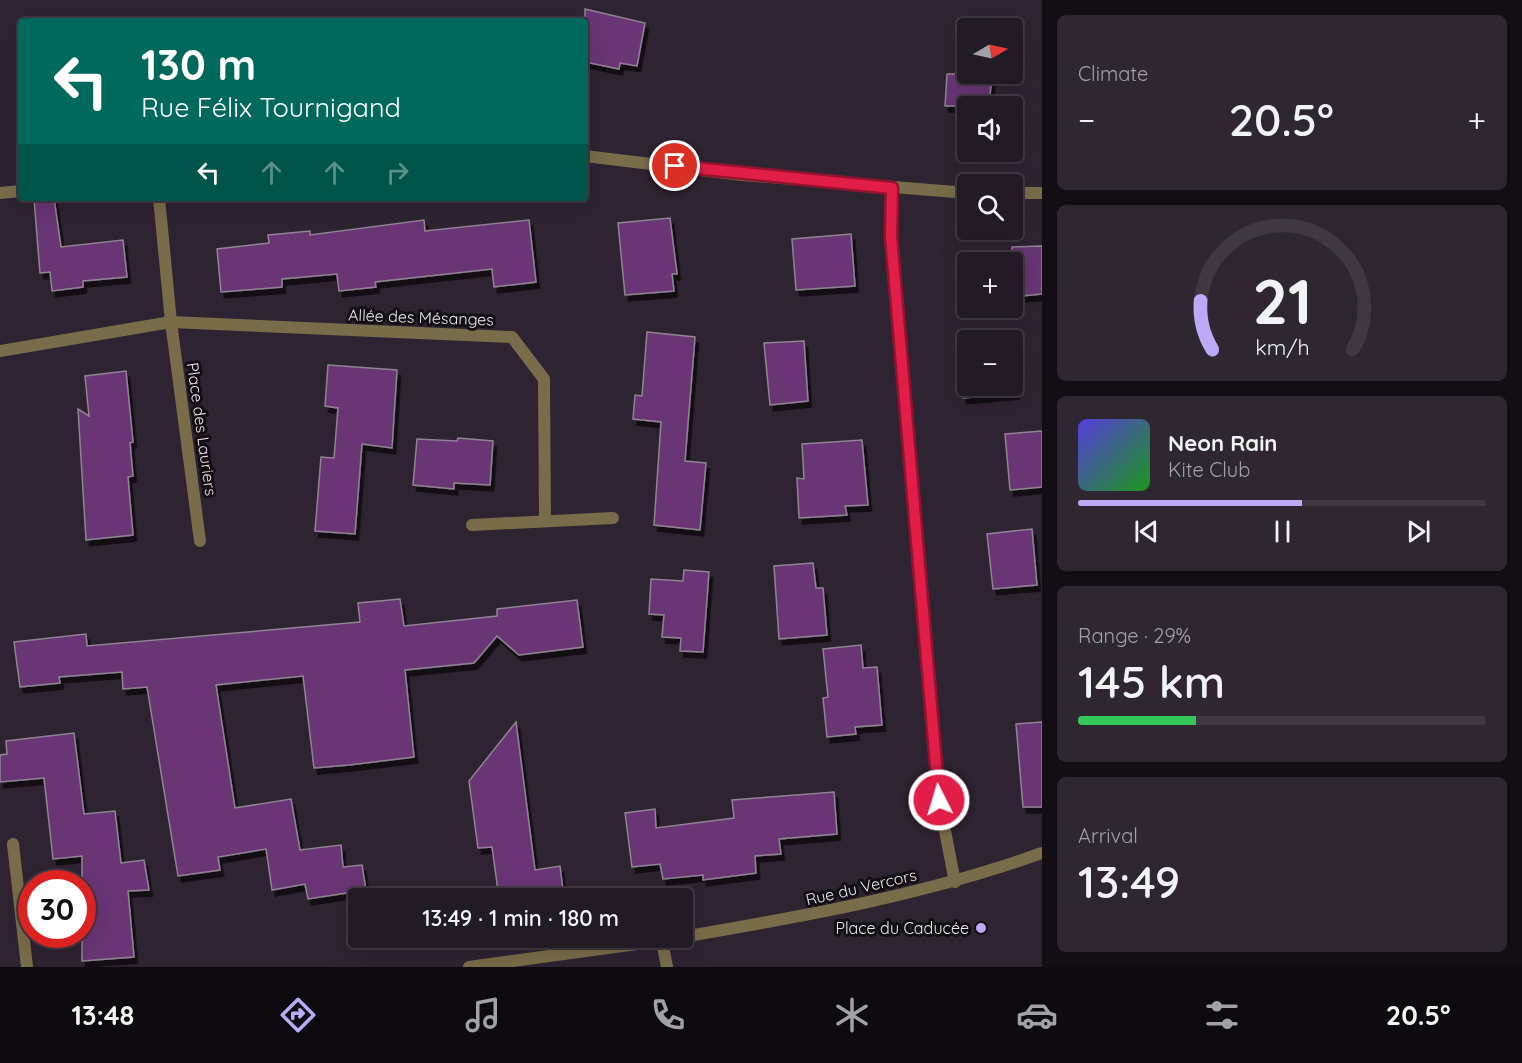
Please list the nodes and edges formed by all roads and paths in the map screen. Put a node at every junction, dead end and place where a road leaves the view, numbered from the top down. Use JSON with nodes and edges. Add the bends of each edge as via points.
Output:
{"nodes":[{"id":1,"x":588,"y":156,"type":"edge"},
{"id":2,"x":892,"y":188,"type":"junction"},
{"id":3,"x":18,"y":191,"type":"edge"},
{"id":4,"x":957,"y":191,"type":"edge"},
{"id":5,"x":1023,"y":193,"type":"edge"},
{"id":6,"x":1042,"y":193,"type":"edge"},
{"id":7,"x":0,"y":194,"type":"edge"},
{"id":8,"x":159,"y":201,"type":"edge"},
{"id":9,"x":171,"y":322,"type":"junction"},
{"id":10,"x":0,"y":351,"type":"edge"},
{"id":11,"x":613,"y":518,"type":"dead end"},
{"id":12,"x":544,"y":521,"type":"junction"},
{"id":13,"x":472,"y":525,"type":"dead end"},
{"id":14,"x":200,"y":541,"type":"dead end"},
{"id":15,"x":13,"y":844,"type":"dead end"},
{"id":16,"x":1042,"y":853,"type":"edge"},
{"id":17,"x":955,"y":882,"type":"junction"},
{"id":18,"x":693,"y":935,"type":"edge"},
{"id":19,"x":610,"y":948,"type":"edge"},
{"id":20,"x":663,"y":948,"type":"edge"},
{"id":21,"x":27,"y":967,"type":"edge"},
{"id":22,"x":469,"y":967,"type":"edge"},
{"id":23,"x":667,"y":967,"type":"edge"}],
"edges":[{"from":1,"to":2,"type":"street"},
{"from":2,"to":4,"type":"street"},
{"from":2,"to":17,"type":"street","via":[[891,236],[939,800]]},
{"from":3,"to":7,"type":"street"},
{"from":5,"to":6,"type":"street"},
{"from":8,"to":9,"type":"street","name":"Place des Lauriers"},
{"from":9,"to":10,"type":"street"},
{"from":9,"to":12,"type":"street","name":"Allée des Mésanges","via":[[512,337],[544,379]]},
{"from":9,"to":14,"type":"street","name":"Place des Lauriers"},
{"from":11,"to":12,"type":"street"},
{"from":12,"to":13,"type":"street"},
{"from":15,"to":21,"type":"street"},
{"from":16,"to":17,"type":"street","name":"Rue du Vercors"},
{"from":17,"to":18,"type":"street","name":"Rue du Vercors","via":[[832,912]]},
{"from":19,"to":22,"type":"street","name":"Rue du Vercors"},
{"from":20,"to":23,"type":"street"}]}
